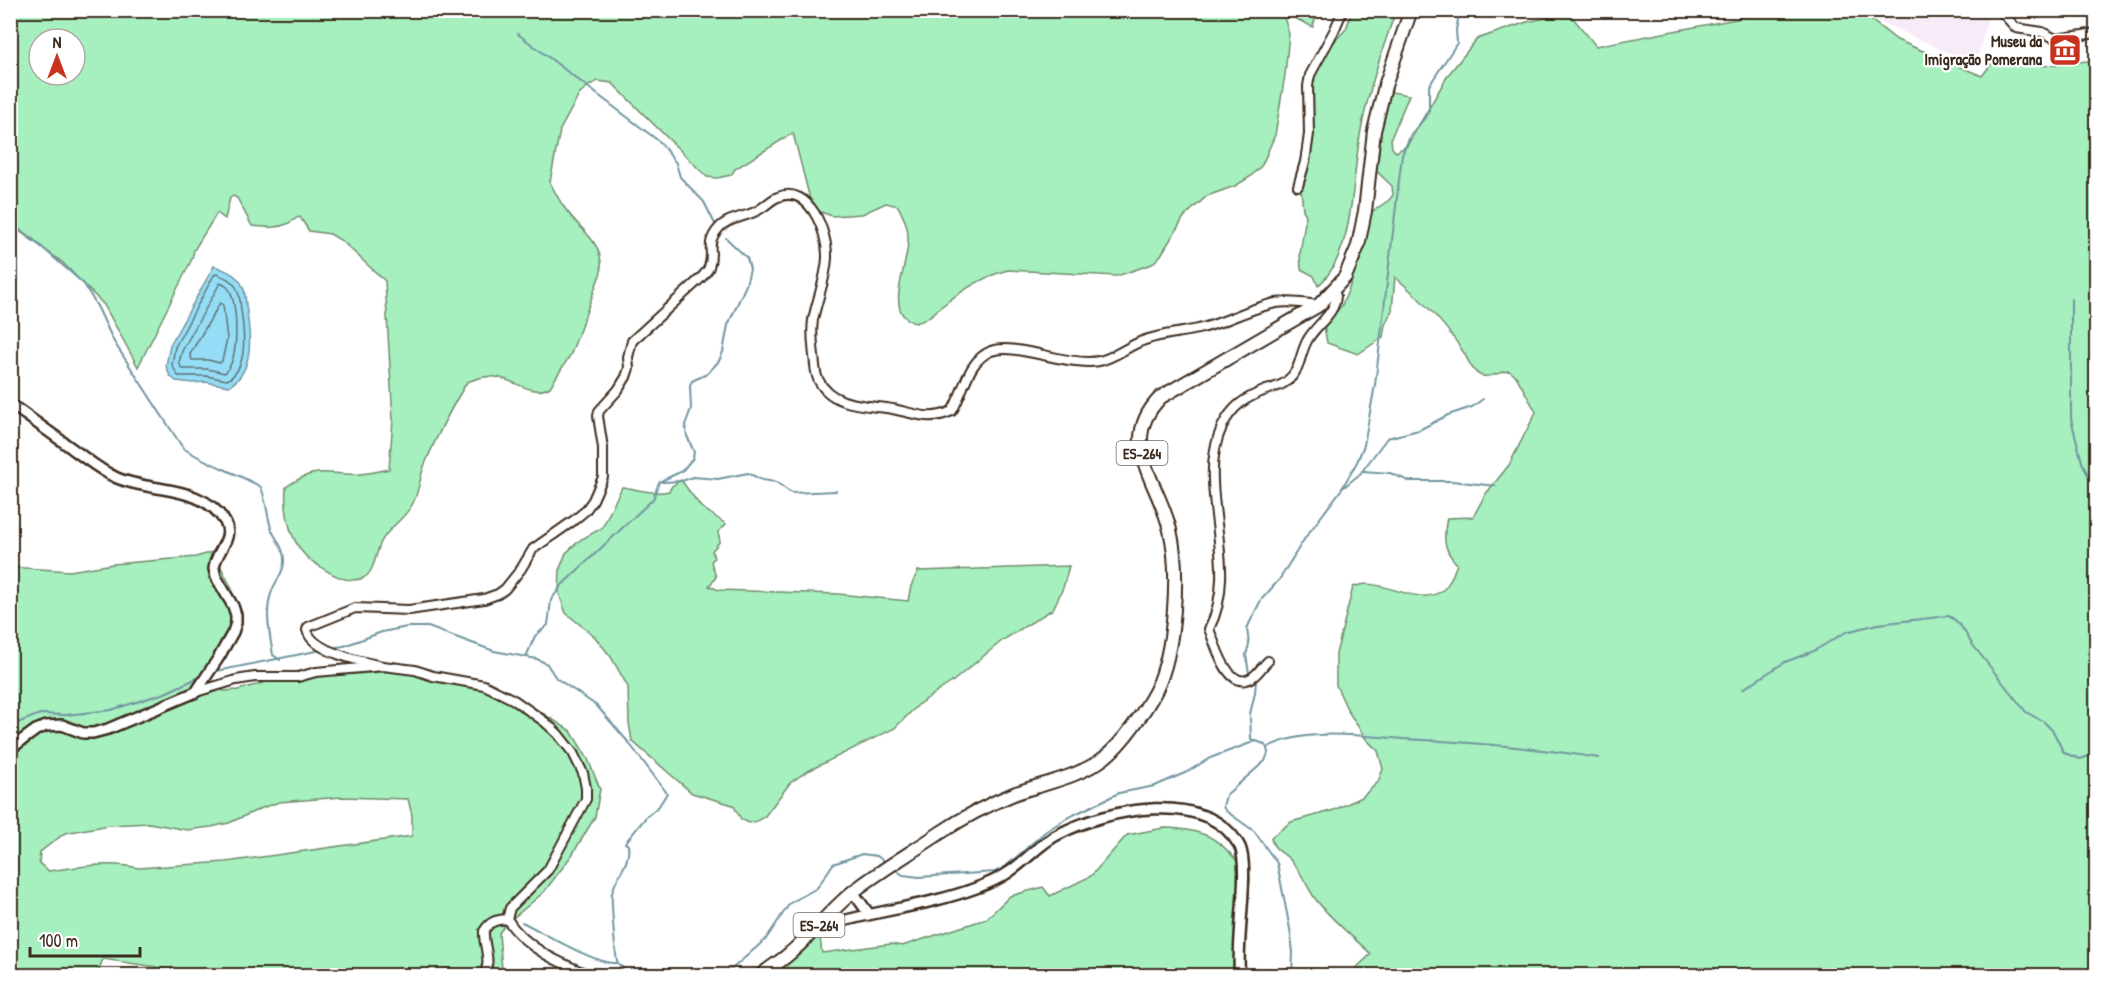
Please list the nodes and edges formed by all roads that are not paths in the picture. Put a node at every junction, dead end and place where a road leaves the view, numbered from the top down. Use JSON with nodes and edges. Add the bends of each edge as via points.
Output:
{"nodes":[{"id":1,"x":1343,"y":10,"type":"edge"},
{"id":2,"x":1411,"y":10,"type":"edge"},
{"id":3,"x":1533,"y":10,"type":"edge"},
{"id":4,"x":1550,"y":10,"type":"edge"},
{"id":5,"x":2000,"y":10,"type":"edge"},
{"id":6,"x":2097,"y":33,"type":"edge"},
{"id":7,"x":1298,"y":186,"type":"dead end"},
{"id":8,"x":1333,"y":292,"type":"junction"},
{"id":9,"x":1319,"y":305,"type":"junction"},
{"id":10,"x":10,"y":404,"type":"edge"},
{"id":11,"x":1268,"y":661,"type":"dead end"},
{"id":12,"x":382,"y":666,"type":"junction"},
{"id":13,"x":196,"y":692,"type":"junction"},
{"id":14,"x":10,"y":749,"type":"edge"},
{"id":15,"x":853,"y":892,"type":"junction"},
{"id":16,"x":869,"y":914,"type":"junction"},
{"id":17,"x":507,"y":919,"type":"junction"},
{"id":18,"x":816,"y":928,"type":"junction"},
{"id":19,"x":483,"y":975,"type":"edge"},
{"id":20,"x":592,"y":975,"type":"edge"},
{"id":21,"x":760,"y":975,"type":"edge"},
{"id":22,"x":1240,"y":975,"type":"edge"}],
"edges":[{"from":1,"to":7,"type":"street","via":[[1310,75],[1309,134]]},
{"from":2,"to":8,"type":"main road","number":"ES-264","via":[[1374,131],[1358,246],[1345,277]]},
{"from":3,"to":4,"type":"street"},
{"from":5,"to":6,"type":"street","via":[[2016,28],[2042,32],[2056,39]]},
{"from":8,"to":9,"type":"main road","number":"ES-264"},
{"from":8,"to":11,"type":"street","via":[[1335,304],[1306,342],[1295,374],[1285,383],[1239,402],[1216,441],[1214,489],[1222,557],[1217,613],[1209,628],[1221,659],[1230,675],[1238,680],[1251,678]]},
{"from":9,"to":12,"type":"street","via":[[1277,303],[1198,329],[1154,337],[1100,361],[993,350],[978,359],[952,411],[941,416],[923,417],[856,405],[825,388],[815,366],[813,323],[827,257],[822,230],[807,202],[791,195],[776,197],[757,212],[723,224],[710,243],[710,262],[705,273],[632,341],[626,377],[599,411],[603,477],[596,494],[585,511],[533,549],[498,594],[409,610],[355,608],[308,627],[309,637],[326,648],[345,658]]},
{"from":9,"to":15,"type":"main road","number":"ES-264","via":[[1161,397],[1145,418],[1143,459],[1170,529],[1176,591],[1164,668],[1157,688],[1133,724],[1106,756],[1093,765],[966,816]]},
{"from":10,"to":13,"type":"street","via":[[110,474],[144,487],[194,496],[210,505],[226,523],[226,542],[214,561],[214,569],[233,606],[236,623]]},
{"from":12,"to":13,"type":"street","via":[[298,677],[255,677]]},
{"from":12,"to":17,"type":"street","via":[[498,690],[545,722],[579,764],[586,788],[584,804],[548,870],[510,909]]},
{"from":13,"to":14,"type":"street","via":[[93,733],[62,725],[46,726]]},
{"from":15,"to":16,"type":"street"},
{"from":15,"to":18,"type":"main road","number":"ES-264"},
{"from":16,"to":18,"type":"street"},
{"from":16,"to":22,"type":"street","via":[[928,902],[994,880],[1059,834],[1084,823],[1126,811],[1166,808],[1200,814],[1225,828],[1243,854]]},
{"from":17,"to":19,"type":"street","via":[[495,920],[484,931],[489,960]]},
{"from":17,"to":20,"type":"street","via":[[531,945]]},
{"from":18,"to":21,"type":"main road","number":"ES-264"}]}
